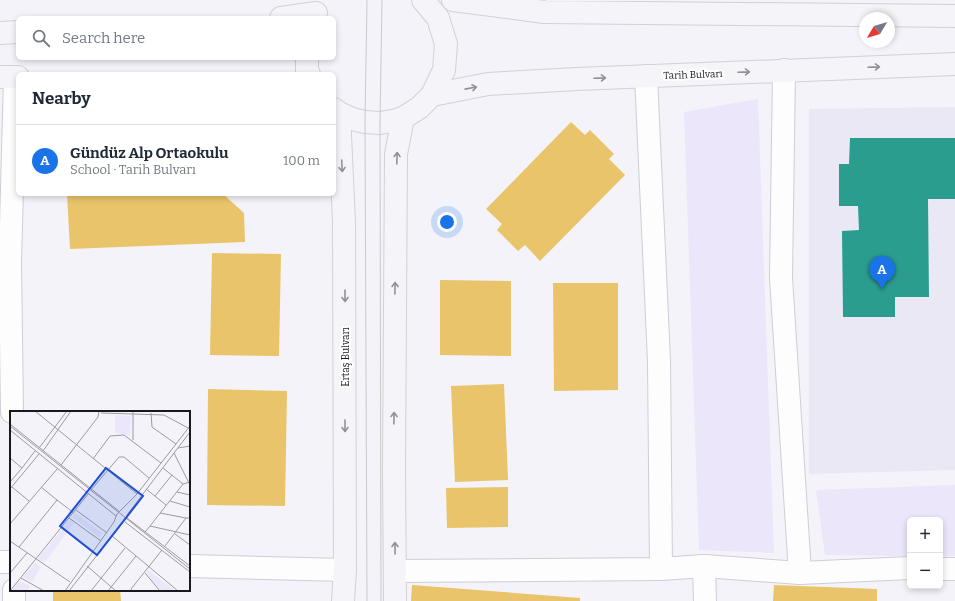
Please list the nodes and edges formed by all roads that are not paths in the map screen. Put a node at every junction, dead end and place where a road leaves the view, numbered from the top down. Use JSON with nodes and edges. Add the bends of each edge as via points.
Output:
{"nodes":[{"id":1,"x":423,"y":0,"type":"edge"},
{"id":2,"x":452,"y":0,"type":"edge"},
{"id":3,"x":643,"y":7,"type":"edge"},
{"id":4,"x":320,"y":10,"type":"edge"},
{"id":5,"x":291,"y":16,"type":"edge"},
{"id":6,"x":955,"y":16,"type":"edge"},
{"id":7,"x":16,"y":32,"type":"edge"},
{"id":8,"x":0,"y":33,"type":"edge"},
{"id":9,"x":306,"y":60,"type":"edge"},
{"id":10,"x":955,"y":64,"type":"edge"},
{"id":11,"x":784,"y":70,"type":"junction"},
{"id":12,"x":308,"y":72,"type":"edge"},
{"id":13,"x":646,"y":76,"type":"junction"},
{"id":14,"x":11,"y":77,"type":"edge"},
{"id":15,"x":432,"y":95,"type":"junction"},
{"id":16,"x":337,"y":111,"type":"edge"},
{"id":17,"x":403,"y":118,"type":"junction"},
{"id":18,"x":12,"y":411,"type":"edge"},
{"id":19,"x":190,"y":566,"type":"edge"},
{"id":20,"x":704,"y":566,"type":"junction"},
{"id":21,"x":907,"y":568,"type":"edge"},
{"id":22,"x":661,"y":569,"type":"junction"},
{"id":23,"x":943,"y":569,"type":"edge"},
{"id":24,"x":955,"y":569,"type":"edge"},
{"id":25,"x":345,"y":570,"type":"junction"},
{"id":26,"x":395,"y":571,"type":"junction"},
{"id":27,"x":800,"y":573,"type":"junction"},
{"id":28,"x":343,"y":601,"type":"edge"},
{"id":29,"x":395,"y":601,"type":"edge"},
{"id":30,"x":705,"y":601,"type":"edge"}],
"edges":[{"from":1,"to":15,"type":"main road","via":[[438,18],[446,44],[444,70]]},
{"from":2,"to":3,"type":"main road","via":[[544,12]]},
{"from":3,"to":6,"type":"main road"},
{"from":4,"to":5,"type":"main road"},
{"from":7,"to":8,"type":"main road"},
{"from":9,"to":12,"type":"main road"},
{"from":11,"to":10,"type":"main road","name":"Tarih Bulvarı","one_way":true},
{"from":13,"to":11,"type":"main road","name":"Tarih Bulvarı","one_way":true},
{"from":11,"to":27,"type":"street","via":[[781,278]]},
{"from":15,"to":13,"type":"main road","name":"Tarih Bulvarı","one_way":true,"via":[[488,84]]},
{"from":13,"to":22,"type":"street","via":[[659,361]]},
{"from":14,"to":18,"type":"street"},
{"from":15,"to":17,"type":"main road","via":[[419,108]]},
{"from":16,"to":17,"type":"main road","via":[[365,122],[392,122]]},
{"from":16,"to":25,"type":"main road","name":"Ertaş Bulvarı","one_way":true,"via":[[344,222]]},
{"from":26,"to":17,"type":"main road","one_way":true,"via":[[396,154]]},
{"from":19,"to":25,"type":"street"},
{"from":20,"to":22,"type":"street"},
{"from":20,"to":27,"type":"street"},
{"from":20,"to":30,"type":"street"},
{"from":21,"to":27,"type":"street"},
{"from":22,"to":26,"type":"street"},
{"from":23,"to":24,"type":"street"},
{"from":25,"to":28,"type":"main road","name":"Ertaş Bulvarı"},
{"from":26,"to":29,"type":"main road"}]}
